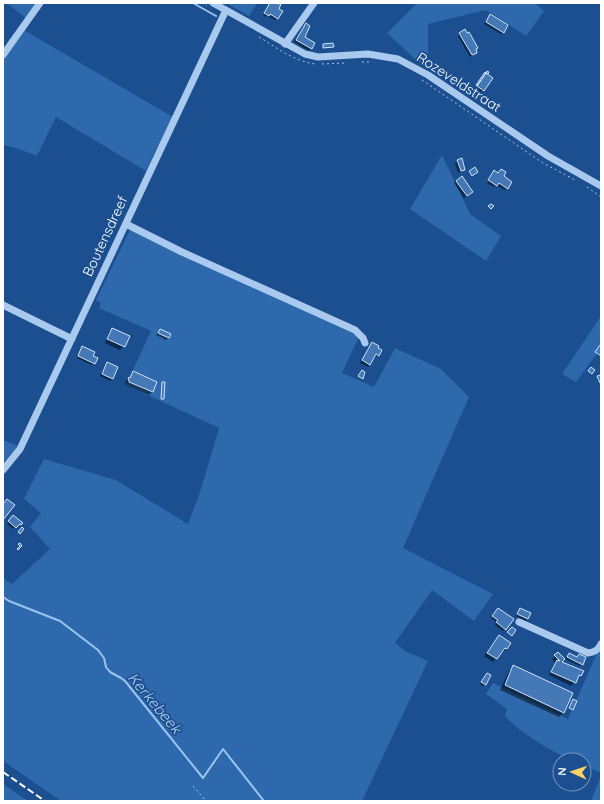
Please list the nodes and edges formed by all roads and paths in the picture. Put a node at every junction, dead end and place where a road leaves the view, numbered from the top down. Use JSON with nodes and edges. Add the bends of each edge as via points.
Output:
{"nodes":[{"id":1,"x":40,"y":3,"type":"edge"},
{"id":2,"x":213,"y":3,"type":"edge"},
{"id":3,"x":314,"y":3,"type":"edge"},
{"id":4,"x":226,"y":10,"type":"junction"},
{"id":5,"x":284,"y":47,"type":"junction"},
{"id":6,"x":3,"y":55,"type":"edge"},
{"id":7,"x":358,"y":62,"type":"dead end"},
{"id":8,"x":370,"y":62,"type":"dead end"},
{"id":9,"x":346,"y":63,"type":"dead end"},
{"id":10,"x":420,"y":79,"type":"dead end"},
{"id":11,"x":579,"y":182,"type":"dead end"},
{"id":12,"x":585,"y":185,"type":"dead end"},
{"id":13,"x":601,"y":186,"type":"edge"},
{"id":14,"x":601,"y":197,"type":"edge"},
{"id":15,"x":126,"y":224,"type":"junction"},
{"id":16,"x":3,"y":305,"type":"edge"},
{"id":17,"x":72,"y":339,"type":"junction"},
{"id":18,"x":364,"y":343,"type":"dead end"},
{"id":19,"x":3,"y":470,"type":"edge"},
{"id":20,"x":519,"y":622,"type":"dead end"},
{"id":21,"x":601,"y":644,"type":"edge"},
{"id":22,"x":193,"y":786,"type":"dead end"},
{"id":23,"x":206,"y":801,"type":"edge"}],
"edges":[{"from":1,"to":6,"type":"street"},
{"from":2,"to":4,"type":"street","name":"Rozeveldstraat"},
{"from":3,"to":5,"type":"street"},
{"from":4,"to":5,"type":"street","name":"Rozeveldstraat"},
{"from":4,"to":15,"type":"street","name":"Boutensdreef"},
{"from":5,"to":9,"type":"path","via":[[294,58],[310,63]]},
{"from":5,"to":13,"type":"street","name":"Rozeveldstraat","via":[[318,57],[368,54],[398,59],[428,75],[548,156]]},
{"from":7,"to":8,"type":"path"},
{"from":10,"to":11,"type":"path","via":[[543,162]]},
{"from":12,"to":14,"type":"path"},
{"from":15,"to":17,"type":"street","name":"Boutensdreef"},
{"from":15,"to":18,"type":"street","via":[[355,330],[363,338]]},
{"from":16,"to":17,"type":"street"},
{"from":17,"to":19,"type":"street","name":"Boutensdreef","via":[[20,449]]},
{"from":20,"to":21,"type":"street","via":[[588,653],[594,652]]},
{"from":22,"to":23,"type":"path"}]}
